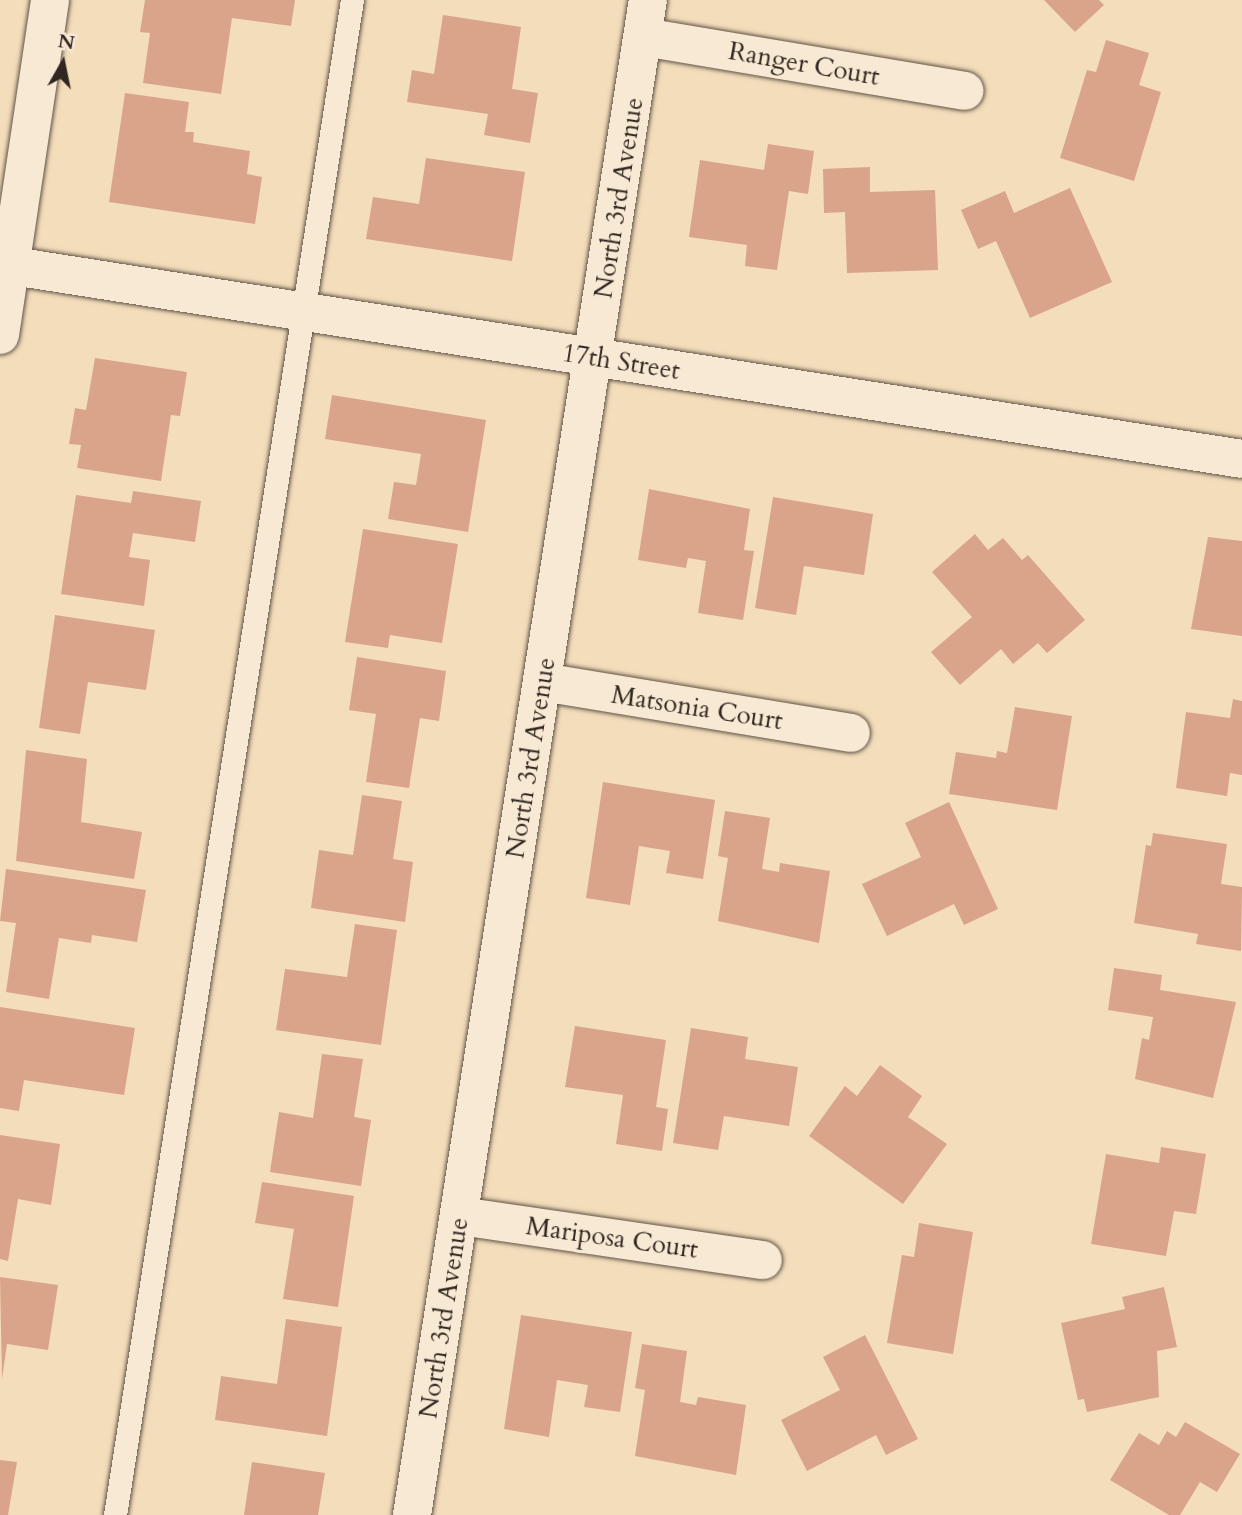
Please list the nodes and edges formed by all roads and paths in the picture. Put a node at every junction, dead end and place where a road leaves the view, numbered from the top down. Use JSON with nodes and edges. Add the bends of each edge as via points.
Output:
{"nodes":[{"id":1,"x":50,"y":0,"type":"edge"},
{"id":2,"x":352,"y":0,"type":"edge"},
{"id":3,"x":646,"y":18,"type":"edge"},
{"id":4,"x":965,"y":91,"type":"dead end"},
{"id":5,"x":5,"y":265,"type":"edge"},
{"id":6,"x":301,"y":312,"type":"junction"},
{"id":7,"x":0,"y":335,"type":"edge"},
{"id":8,"x":594,"y":358,"type":"junction"},
{"id":9,"x":1242,"y":459,"type":"edge"},
{"id":10,"x":543,"y":682,"type":"junction"},
{"id":11,"x":851,"y":733,"type":"dead end"},
{"id":12,"x":460,"y":1216,"type":"junction"},
{"id":13,"x":764,"y":1260,"type":"dead end"},
{"id":14,"x":115,"y":1515,"type":"edge"},
{"id":15,"x":412,"y":1515,"type":"edge"}],
"edges":[{"from":1,"to":5,"type":"street"},
{"from":2,"to":6,"type":"lane"},
{"from":3,"to":4,"type":"street","name":"Ranger Court"},
{"from":3,"to":8,"type":"street","name":"North 3rd Avenue"},
{"from":5,"to":6,"type":"street","name":"17th Street"},
{"from":5,"to":7,"type":"street"},
{"from":6,"to":8,"type":"street","name":"17th Street"},
{"from":6,"to":14,"type":"lane"},
{"from":8,"to":9,"type":"street","name":"17th Street"},
{"from":8,"to":10,"type":"street","name":"North 3rd Avenue"},
{"from":10,"to":11,"type":"street","name":"Matsonia Court"},
{"from":10,"to":12,"type":"street","name":"North 3rd Avenue"},
{"from":12,"to":13,"type":"street","name":"Mariposa Court"},
{"from":12,"to":15,"type":"street","name":"North 3rd Avenue"}]}
